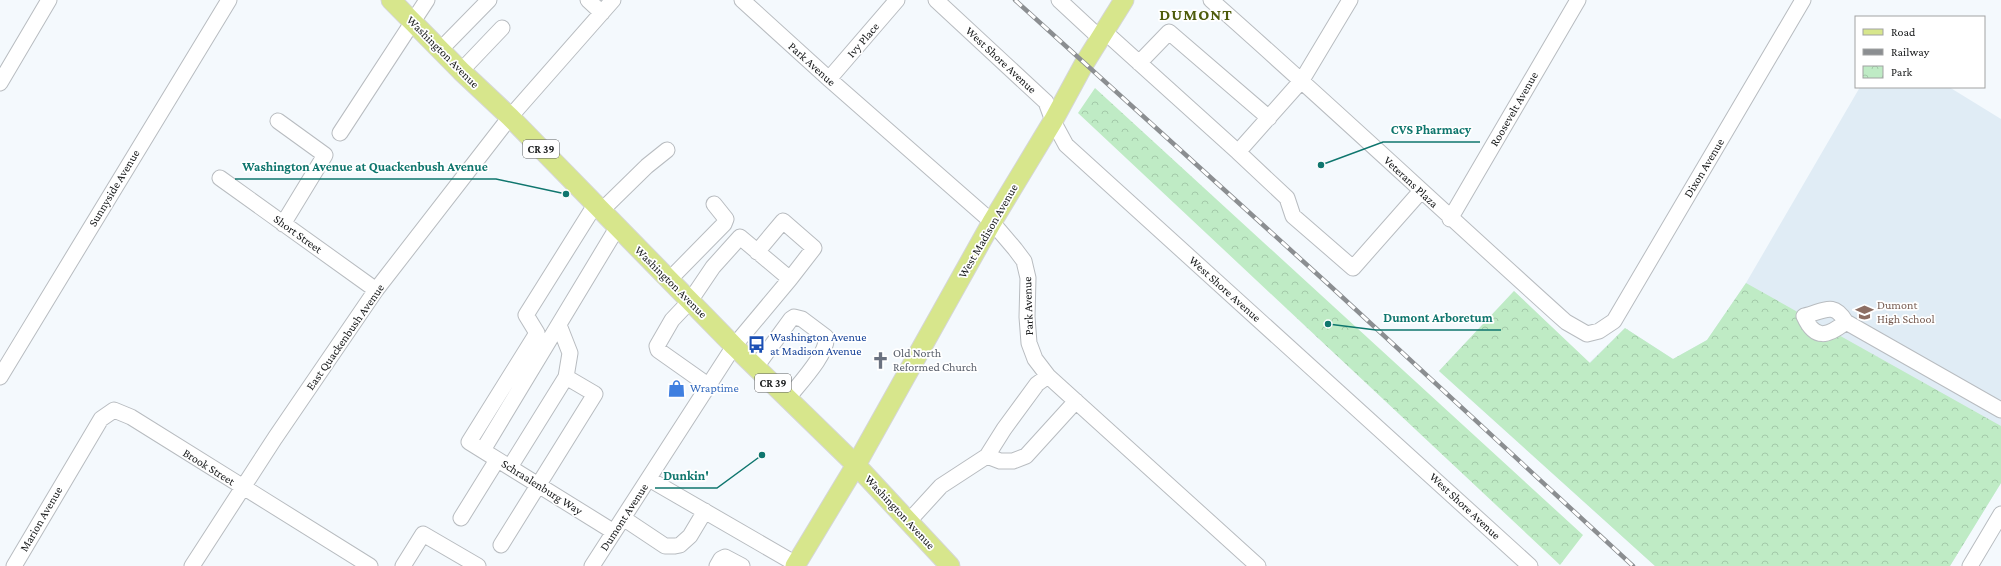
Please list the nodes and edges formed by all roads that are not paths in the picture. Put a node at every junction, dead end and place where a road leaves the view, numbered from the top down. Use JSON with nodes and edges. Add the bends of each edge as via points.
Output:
{"nodes":[{"id":1,"x":50,"y":0,"type":"edge"},
{"id":2,"x":229,"y":0,"type":"edge"},
{"id":3,"x":391,"y":0,"type":"edge"},
{"id":4,"x":426,"y":0,"type":"edge"},
{"id":5,"x":489,"y":0,"type":"edge"},
{"id":6,"x":588,"y":0,"type":"edge"},
{"id":7,"x":613,"y":0,"type":"edge"},
{"id":8,"x":742,"y":0,"type":"edge"},
{"id":9,"x":897,"y":0,"type":"edge"},
{"id":10,"x":936,"y":0,"type":"edge"},
{"id":11,"x":1059,"y":0,"type":"edge"},
{"id":12,"x":1124,"y":0,"type":"edge"},
{"id":13,"x":1211,"y":0,"type":"edge"},
{"id":14,"x":1350,"y":0,"type":"edge"},
{"id":15,"x":1578,"y":0,"type":"edge"},
{"id":16,"x":1803,"y":0,"type":"edge"},
{"id":17,"x":602,"y":13,"type":"junction"},
{"id":18,"x":413,"y":23,"type":"junction"},
{"id":19,"x":502,"y":28,"type":"dead end"},
{"id":20,"x":1103,"y":36,"type":"junction"},
{"id":21,"x":440,"y":50,"type":"junction"},
{"id":22,"x":1139,"y":63,"type":"junction"},
{"id":23,"x":461,"y":71,"type":"junction"},
{"id":24,"x":829,"y":79,"type":"junction"},
{"id":25,"x":1302,"y":80,"type":"junction"},
{"id":26,"x":0,"y":83,"type":"edge"},
{"id":27,"x":510,"y":117,"type":"junction"},
{"id":28,"x":1269,"y":118,"type":"junction"},
{"id":29,"x":1053,"y":121,"type":"junction"},
{"id":30,"x":278,"y":122,"type":"dead end"},
{"id":31,"x":340,"y":133,"type":"dead end"},
{"id":32,"x":667,"y":150,"type":"dead end"},
{"id":33,"x":1238,"y":152,"type":"junction"},
{"id":34,"x":220,"y":178,"type":"dead end"},
{"id":35,"x":1421,"y":191,"type":"junction"},
{"id":36,"x":714,"y":204,"type":"dead end"},
{"id":37,"x":598,"y":208,"type":"junction"},
{"id":38,"x":1450,"y":219,"type":"junction"},
{"id":39,"x":992,"y":222,"type":"junction"},
{"id":40,"x":283,"y":224,"type":"junction"},
{"id":41,"x":617,"y":228,"type":"junction"},
{"id":42,"x":757,"y":252,"type":"junction"},
{"id":43,"x":790,"y":279,"type":"junction"},
{"id":44,"x":669,"y":280,"type":"junction"},
{"id":45,"x":376,"y":290,"type":"junction"},
{"id":46,"x":690,"y":301,"type":"junction"},
{"id":47,"x":1846,"y":322,"type":"dead end"},
{"id":48,"x":559,"y":325,"type":"junction"},
{"id":49,"x":1599,"y":331,"type":"joint"},
{"id":50,"x":734,"y":346,"type":"junction"},
{"id":51,"x":756,"y":368,"type":"junction"},
{"id":52,"x":1048,"y":376,"type":"junction"},
{"id":53,"x":0,"y":377,"type":"edge"},
{"id":54,"x":566,"y":377,"type":"junction"},
{"id":55,"x":708,"y":386,"type":"junction"},
{"id":56,"x":788,"y":398,"type":"junction"},
{"id":57,"x":1076,"y":401,"type":"junction"},
{"id":58,"x":2001,"y":410,"type":"edge"},
{"id":59,"x":483,"y":450,"type":"junction"},
{"id":60,"x":987,"y":456,"type":"junction"},
{"id":61,"x":504,"y":463,"type":"junction"},
{"id":62,"x":856,"y":465,"type":"junction"},
{"id":63,"x":68,"y":473,"type":"joint"},
{"id":64,"x":649,"y":479,"type":"junction"},
{"id":65,"x":538,"y":484,"type":"junction"},
{"id":66,"x":242,"y":488,"type":"junction"},
{"id":67,"x":705,"y":511,"type":"junction"},
{"id":68,"x":2001,"y":514,"type":"edge"},
{"id":69,"x":461,"y":518,"type":"dead end"},
{"id":70,"x":623,"y":518,"type":"junction"},
{"id":71,"x":908,"y":521,"type":"junction"},
{"id":72,"x":1997,"y":531,"type":"edge"},
{"id":73,"x":614,"y":532,"type":"junction"},
{"id":74,"x":501,"y":545,"type":"dead end"},
{"id":75,"x":796,"y":565,"type":"edge"},
{"id":76,"x":14,"y":566,"type":"edge"},
{"id":77,"x":192,"y":566,"type":"edge"},
{"id":78,"x":370,"y":566,"type":"edge"},
{"id":79,"x":403,"y":566,"type":"edge"},
{"id":80,"x":478,"y":566,"type":"edge"},
{"id":81,"x":592,"y":566,"type":"edge"},
{"id":82,"x":717,"y":566,"type":"edge"},
{"id":83,"x":742,"y":566,"type":"edge"},
{"id":84,"x":950,"y":566,"type":"edge"},
{"id":85,"x":1258,"y":566,"type":"edge"},
{"id":86,"x":1530,"y":566,"type":"edge"},
{"id":87,"x":1970,"y":566,"type":"edge"}],
"edges":[{"from":1,"to":26,"type":"street"},
{"from":2,"to":53,"type":"street","name":"Sunnyside Avenue"},
{"from":3,"to":18,"type":"main road","name":"Washington Avenue","number":"CR 39"},
{"from":4,"to":18,"type":"street"},
{"from":5,"to":21,"type":"street"},
{"from":6,"to":17,"type":"street"},
{"from":7,"to":17,"type":"street","name":"East Quackenbush Avenue"},
{"from":8,"to":24,"type":"street","name":"Park Avenue"},
{"from":9,"to":24,"type":"street","name":"Ivy Place"},
{"from":10,"to":29,"type":"street","name":"West Shore Avenue","via":[[1046,102]]},
{"from":11,"to":20,"type":"street"},
{"from":12,"to":20,"type":"main road","name":"West Madison Avenue"},
{"from":13,"to":25,"type":"street","name":"Veterans Plaza"},
{"from":14,"to":25,"type":"street"},
{"from":15,"to":38,"type":"street","name":"Roosevelt Avenue"},
{"from":16,"to":49,"type":"street","name":"Dixon Avenue","via":[[1614,321]]},
{"from":17,"to":27,"type":"street","name":"East Quackenbush Avenue"},
{"from":18,"to":21,"type":"main road","name":"Washington Avenue","number":"CR 39"},
{"from":18,"to":31,"type":"street"},
{"from":19,"to":23,"type":"street"},
{"from":20,"to":22,"type":"street"},
{"from":20,"to":29,"type":"main road","name":"West Madison Avenue","via":[[1084,64]]},
{"from":21,"to":23,"type":"main road","name":"Washington Avenue","number":"CR 39"},
{"from":22,"to":28,"type":"street","via":[[1169,32]]},
{"from":22,"to":33,"type":"street"},
{"from":23,"to":27,"type":"main road","name":"Washington Avenue","number":"CR 39"},
{"from":24,"to":39,"type":"street","name":"Park Avenue"},
{"from":25,"to":28,"type":"street"},
{"from":25,"to":35,"type":"street","name":"Veterans Plaza"},
{"from":27,"to":37,"type":"main road","name":"Washington Avenue","number":"CR 39"},
{"from":27,"to":45,"type":"street","name":"East Quackenbush Avenue"},
{"from":28,"to":33,"type":"street"},
{"from":29,"to":39,"type":"main road","name":"West Madison Avenue"},
{"from":29,"to":86,"type":"street","name":"West Shore Avenue","via":[[1066,145]]},
{"from":30,"to":40,"type":"street","via":[[326,155]]},
{"from":32,"to":37,"type":"street"},
{"from":33,"to":35,"type":"street","via":[[1287,198],[1294,216],[1353,268]]},
{"from":34,"to":40,"type":"street","name":"Short Street"},
{"from":35,"to":38,"type":"street","name":"Veterans Plaza"},
{"from":36,"to":44,"type":"street","via":[[726,219],[724,224]]},
{"from":37,"to":41,"type":"main road","name":"Washington Avenue","number":"CR 39"},
{"from":37,"to":59,"type":"street","name":"Schraalenburg Way","via":[[526,315],[537,333],[470,442]]},
{"from":38,"to":49,"type":"street","name":"Veterans Plaza","via":[[1566,322],[1586,334]]},
{"from":39,"to":52,"type":"street","name":"Park Avenue","via":[[1024,261],[1028,278],[1029,343],[1035,359]]},
{"from":39,"to":62,"type":"main road","name":"West Madison Avenue"},
{"from":40,"to":45,"type":"street","name":"Short Street"},
{"from":41,"to":44,"type":"main road","name":"Washington Avenue","number":"CR 39"},
{"from":41,"to":48,"type":"street"},
{"from":42,"to":43,"type":"street"},
{"from":42,"to":43,"type":"street","name":"Dumont Avenue","via":[[783,221],[814,248]]},
{"from":42,"to":46,"type":"street","via":[[740,237],[713,267]]},
{"from":43,"to":50,"type":"street","name":"Dumont Avenue"},
{"from":44,"to":46,"type":"main road","name":"Washington Avenue","number":"CR 39"},
{"from":45,"to":66,"type":"street","name":"East Quackenbush Avenue"},
{"from":46,"to":50,"type":"main road","name":"Washington Avenue","number":"CR 39"},
{"from":46,"to":55,"type":"street","via":[[672,320],[657,348]]},
{"from":47,"to":58,"type":"street"},
{"from":48,"to":54,"type":"street","via":[[570,353]]},
{"from":48,"to":59,"type":"street"},
{"from":50,"to":51,"type":"main road","name":"Washington Avenue","number":"CR 39"},
{"from":50,"to":55,"type":"street","name":"Dumont Avenue"},
{"from":51,"to":56,"type":"main road","name":"Washington Avenue","number":"CR 39"},
{"from":51,"to":56,"type":"street","via":[[794,317],[826,337],[827,343],[822,354]]},
{"from":52,"to":57,"type":"street","name":"Park Avenue"},
{"from":52,"to":60,"type":"street","via":[[1037,384]]},
{"from":54,"to":61,"type":"street"},
{"from":54,"to":65,"type":"street","via":[[595,394]]},
{"from":55,"to":64,"type":"street","name":"Dumont Avenue"},
{"from":56,"to":62,"type":"main road","name":"Washington Avenue","number":"CR 39"},
{"from":57,"to":60,"type":"street","via":[[1026,456],[1013,461],[1000,461]]},
{"from":57,"to":85,"type":"street","name":"Park Avenue"},
{"from":59,"to":61,"type":"street","name":"Schraalenburg Way"},
{"from":60,"to":71,"type":"street","via":[[941,486]]},
{"from":61,"to":65,"type":"street","name":"Schraalenburg Way"},
{"from":61,"to":69,"type":"street"},
{"from":62,"to":71,"type":"main road","name":"Washington Avenue","number":"CR 39"},
{"from":62,"to":75,"type":"main road","name":"West Madison Avenue"},
{"from":63,"to":66,"type":"street","name":"Brook Street","via":[[101,419],[114,410],[131,417]]},
{"from":63,"to":76,"type":"street","name":"Marion Avenue"},
{"from":64,"to":67,"type":"street"},
{"from":64,"to":70,"type":"street","name":"Dumont Avenue"},
{"from":65,"to":73,"type":"street","name":"Schraalenburg Way"},
{"from":65,"to":74,"type":"street"},
{"from":66,"to":77,"type":"street","name":"East Quackenbush Avenue"},
{"from":66,"to":78,"type":"street","name":"Brook Street"},
{"from":67,"to":70,"type":"street","via":[[690,536],[675,546],[665,546]]},
{"from":67,"to":75,"type":"street"},
{"from":68,"to":72,"type":"street"},
{"from":70,"to":73,"type":"street","name":"Dumont Avenue"},
{"from":71,"to":84,"type":"main road","name":"Washington Avenue","number":"CR 39"},
{"from":72,"to":87,"type":"street"},
{"from":73,"to":81,"type":"street","name":"Dumont Avenue"},
{"from":79,"to":80,"type":"street","via":[[424,534]]},
{"from":82,"to":83,"type":"street","via":[[725,557]]}]}
